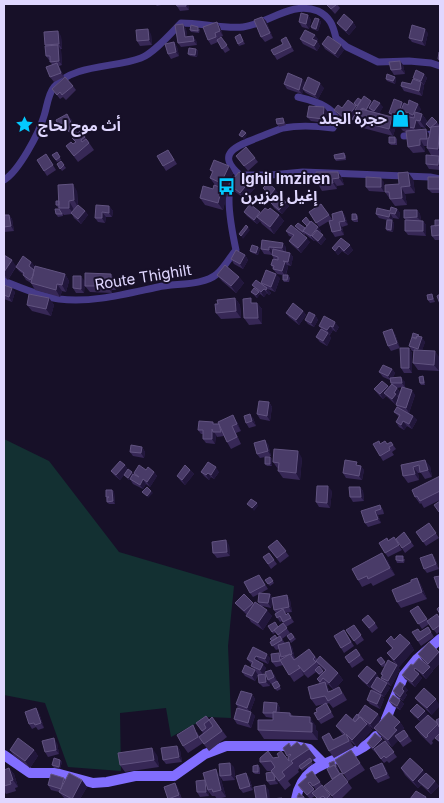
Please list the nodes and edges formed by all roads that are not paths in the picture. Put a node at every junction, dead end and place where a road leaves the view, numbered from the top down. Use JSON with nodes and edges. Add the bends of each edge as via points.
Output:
{"nodes":[{"id":1,"x":440,"y":66,"type":"edge"},
{"id":2,"x":298,"y":97,"type":"dead end"},
{"id":3,"x":440,"y":128,"type":"edge"},
{"id":4,"x":404,"y":136,"type":"edge"},
{"id":5,"x":240,"y":175,"type":"junction"},
{"id":6,"x":6,"y":178,"type":"edge"},
{"id":7,"x":440,"y":179,"type":"edge"},
{"id":8,"x":4,"y":281,"type":"edge"},
{"id":9,"x":440,"y":639,"type":"edge"},
{"id":10,"x":4,"y":755,"type":"edge"},
{"id":11,"x":323,"y":763,"type":"junction"},
{"id":12,"x":296,"y":799,"type":"edge"}],
"edges":[{"from":1,"to":6,"type":"street","via":[[409,61],[378,62],[347,47],[336,38],[333,24],[325,14],[313,9],[292,9],[244,27],[181,23],[142,58],[70,75],[53,88],[44,119],[29,149]]},
{"from":2,"to":5,"type":"street","via":[[330,109],[336,117],[336,124],[333,128],[283,128],[236,146],[228,157],[232,169]]},
{"from":3,"to":4,"type":"street","via":[[434,134]]},
{"from":5,"to":7,"type":"street","via":[[303,172]]},
{"from":5,"to":8,"type":"street","name":"Route Thighilt","via":[[231,185],[228,202],[236,250],[217,274],[194,284],[81,300],[37,294]]},
{"from":9,"to":11,"type":"street","via":[[416,659],[404,676],[375,738],[345,757]]},
{"from":10,"to":11,"type":"street","via":[[30,774],[56,773],[93,783],[135,776],[174,776],[205,754],[226,746],[294,746],[308,749]]},
{"from":11,"to":12,"type":"street","via":[[305,776]]}]}
